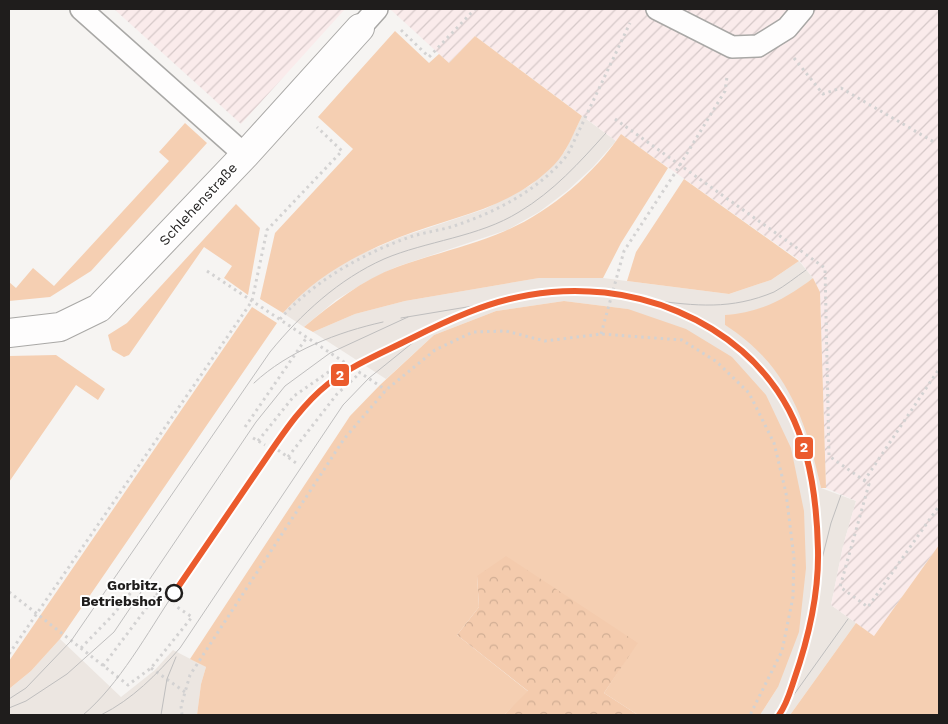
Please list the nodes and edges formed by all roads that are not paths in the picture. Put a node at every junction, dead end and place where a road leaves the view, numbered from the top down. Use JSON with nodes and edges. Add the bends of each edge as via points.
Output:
{"nodes":[{"id":1,"x":81,"y":9,"type":"edge"},
{"id":2,"x":657,"y":9,"type":"edge"},
{"id":3,"x":803,"y":9,"type":"edge"},
{"id":4,"x":368,"y":19,"type":"edge"},
{"id":5,"x":245,"y":155,"type":"junction"},
{"id":6,"x":9,"y":333,"type":"edge"}],
"edges":[{"from":1,"to":5,"type":"lane"},
{"from":2,"to":3,"type":"lane","via":[[732,47],[758,46],[787,28]]},
{"from":4,"to":5,"type":"street","name":"Schlehenstraße"},
{"from":5,"to":6,"type":"street","name":"Schlehenstraße","via":[[99,308],[60,327]]}]}
